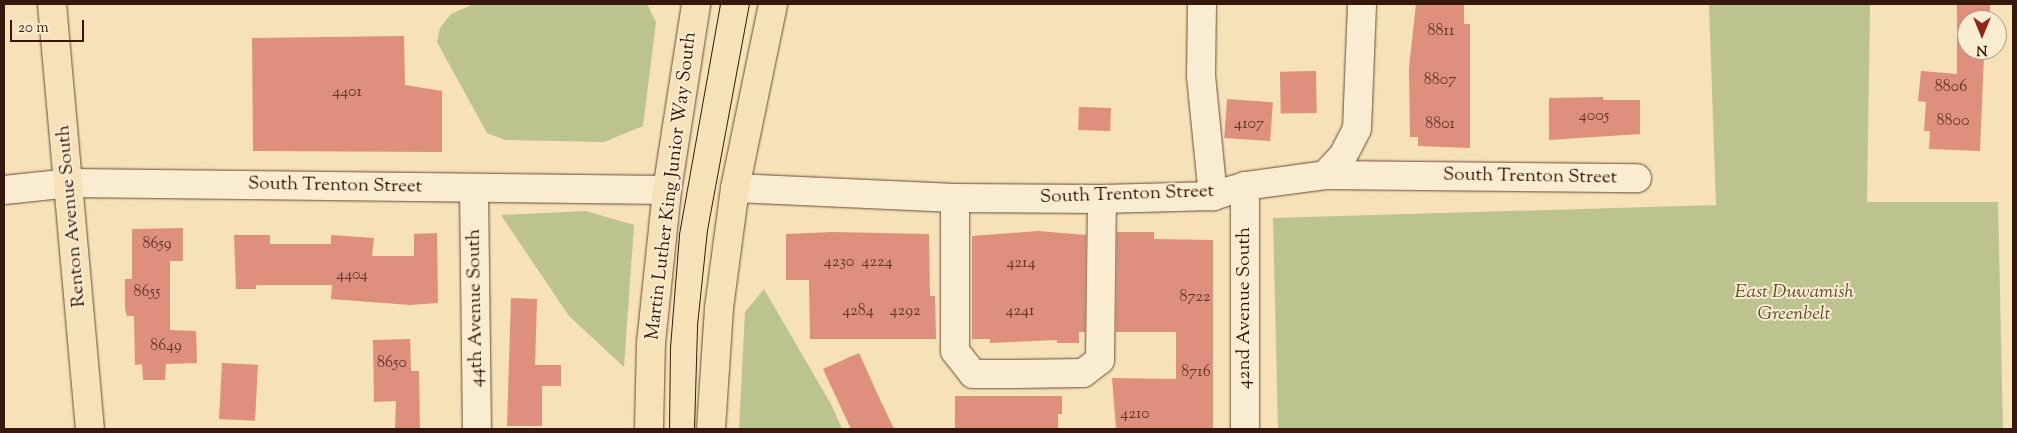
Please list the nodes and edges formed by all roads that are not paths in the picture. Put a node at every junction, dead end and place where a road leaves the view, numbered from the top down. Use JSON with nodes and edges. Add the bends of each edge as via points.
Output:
{"nodes":[{"id":1,"x":52,"y":4,"type":"edge"},
{"id":2,"x":696,"y":4,"type":"edge"},
{"id":3,"x":773,"y":4,"type":"edge"},
{"id":4,"x":1202,"y":4,"type":"edge"},
{"id":5,"x":1362,"y":4,"type":"edge"},
{"id":6,"x":1325,"y":175,"type":"junction"},
{"id":7,"x":1637,"y":178,"type":"dead end"},
{"id":8,"x":71,"y":183,"type":"junction"},
{"id":9,"x":1245,"y":186,"type":"junction"},
{"id":10,"x":474,"y":188,"type":"junction"},
{"id":11,"x":735,"y":188,"type":"junction"},
{"id":12,"x":4,"y":190,"type":"edge"},
{"id":13,"x":667,"y":190,"type":"junction"},
{"id":14,"x":1213,"y":196,"type":"junction"},
{"id":15,"x":954,"y":198,"type":"junction"},
{"id":16,"x":1102,"y":198,"type":"junction"},
{"id":17,"x":90,"y":429,"type":"edge"},
{"id":18,"x":477,"y":429,"type":"edge"},
{"id":19,"x":649,"y":429,"type":"edge"},
{"id":20,"x":711,"y":429,"type":"edge"},
{"id":21,"x":1245,"y":429,"type":"edge"}],
"edges":[{"from":1,"to":8,"type":"main road","name":"Renton Avenue South"},
{"from":2,"to":13,"type":"main road","name":"Martin Luther King Junior Way South"},
{"from":3,"to":11,"type":"main road"},
{"from":4,"to":14,"type":"street","via":[[1201,76]]},
{"from":5,"to":6,"type":"street","via":[[1357,129],[1343,156]]},
{"from":6,"to":7,"type":"street","name":"South Trenton Street"},
{"from":6,"to":9,"type":"street","name":"South Trenton Street"},
{"from":8,"to":10,"type":"street","name":"South Trenton Street"},
{"from":8,"to":12,"type":"street","name":"South Trenton Street"},
{"from":8,"to":17,"type":"main road","name":"Renton Avenue South"},
{"from":9,"to":14,"type":"street","name":"South Trenton Street"},
{"from":9,"to":21,"type":"street","name":"42nd Avenue South"},
{"from":10,"to":13,"type":"street","name":"South Trenton Street"},
{"from":10,"to":18,"type":"street","name":"44th Avenue South"},
{"from":11,"to":15,"type":"street","name":"South Trenton Street"},
{"from":11,"to":20,"type":"main road","via":[[719,308]]},
{"from":13,"to":19,"type":"main road","name":"Martin Luther King Junior Way South","via":[[650,343]]},
{"from":14,"to":16,"type":"street","name":"South Trenton Street"},
{"from":15,"to":16,"type":"street","name":"South Trenton Street"},
{"from":15,"to":16,"type":"street","via":[[954,351],[973,374],[1014,374],[1083,373],[1100,360]]}]}
